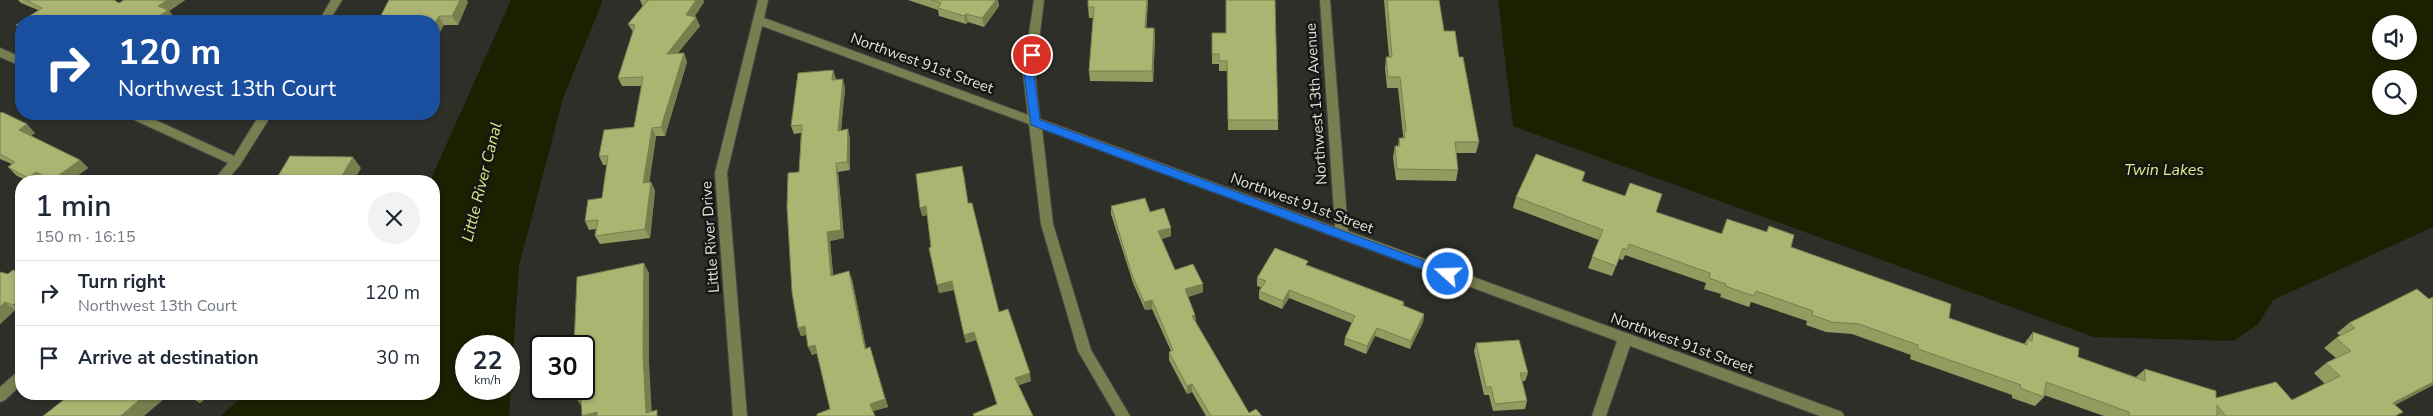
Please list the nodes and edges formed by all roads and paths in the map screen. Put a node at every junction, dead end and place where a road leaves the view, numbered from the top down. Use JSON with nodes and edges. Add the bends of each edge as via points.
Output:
{"nodes":[{"id":1,"x":337,"y":0,"type":"edge"},
{"id":2,"x":763,"y":0,"type":"edge"},
{"id":3,"x":1039,"y":0,"type":"edge"},
{"id":4,"x":1325,"y":0,"type":"edge"},
{"id":5,"x":328,"y":15,"type":"edge"},
{"id":6,"x":756,"y":20,"type":"junction"},
{"id":7,"x":0,"y":52,"type":"edge"},
{"id":8,"x":15,"y":59,"type":"edge"},
{"id":9,"x":145,"y":120,"type":"edge"},
{"id":10,"x":262,"y":120,"type":"edge"},
{"id":11,"x":1035,"y":122,"type":"junction"},
{"id":12,"x":236,"y":162,"type":"junction"},
{"id":13,"x":224,"y":175,"type":"edge"},
{"id":14,"x":1342,"y":235,"type":"junction"},
{"id":15,"x":1625,"y":339,"type":"junction"},
{"id":16,"x":15,"y":382,"type":"edge"},
{"id":17,"x":0,"y":396,"type":"edge"},
{"id":18,"x":740,"y":416,"type":"edge"},
{"id":19,"x":1122,"y":416,"type":"edge"},
{"id":20,"x":1599,"y":416,"type":"edge"},
{"id":21,"x":1836,"y":416,"type":"edge"}],
"edges":[{"from":1,"to":5,"type":"street"},
{"from":2,"to":6,"type":"street","name":"Little River Drive"},
{"from":3,"to":11,"type":"street","via":[[1029,74]]},
{"from":4,"to":14,"type":"street","name":"Northwest 13th Avenue"},
{"from":6,"to":11,"type":"street","name":"Northwest 91st Street"},
{"from":6,"to":18,"type":"street","name":"Little River Drive","via":[[721,173]]},
{"from":7,"to":8,"type":"street"},
{"from":9,"to":12,"type":"street"},
{"from":10,"to":12,"type":"street"},
{"from":11,"to":14,"type":"street","name":"Northwest 91st Street"},
{"from":11,"to":19,"type":"street","via":[[1047,224],[1085,350]]},
{"from":12,"to":13,"type":"street"},
{"from":14,"to":15,"type":"street","name":"Northwest 91st Street"},
{"from":15,"to":20,"type":"street"},
{"from":15,"to":21,"type":"street","name":"Northwest 91st Street"},
{"from":16,"to":17,"type":"street"}]}
